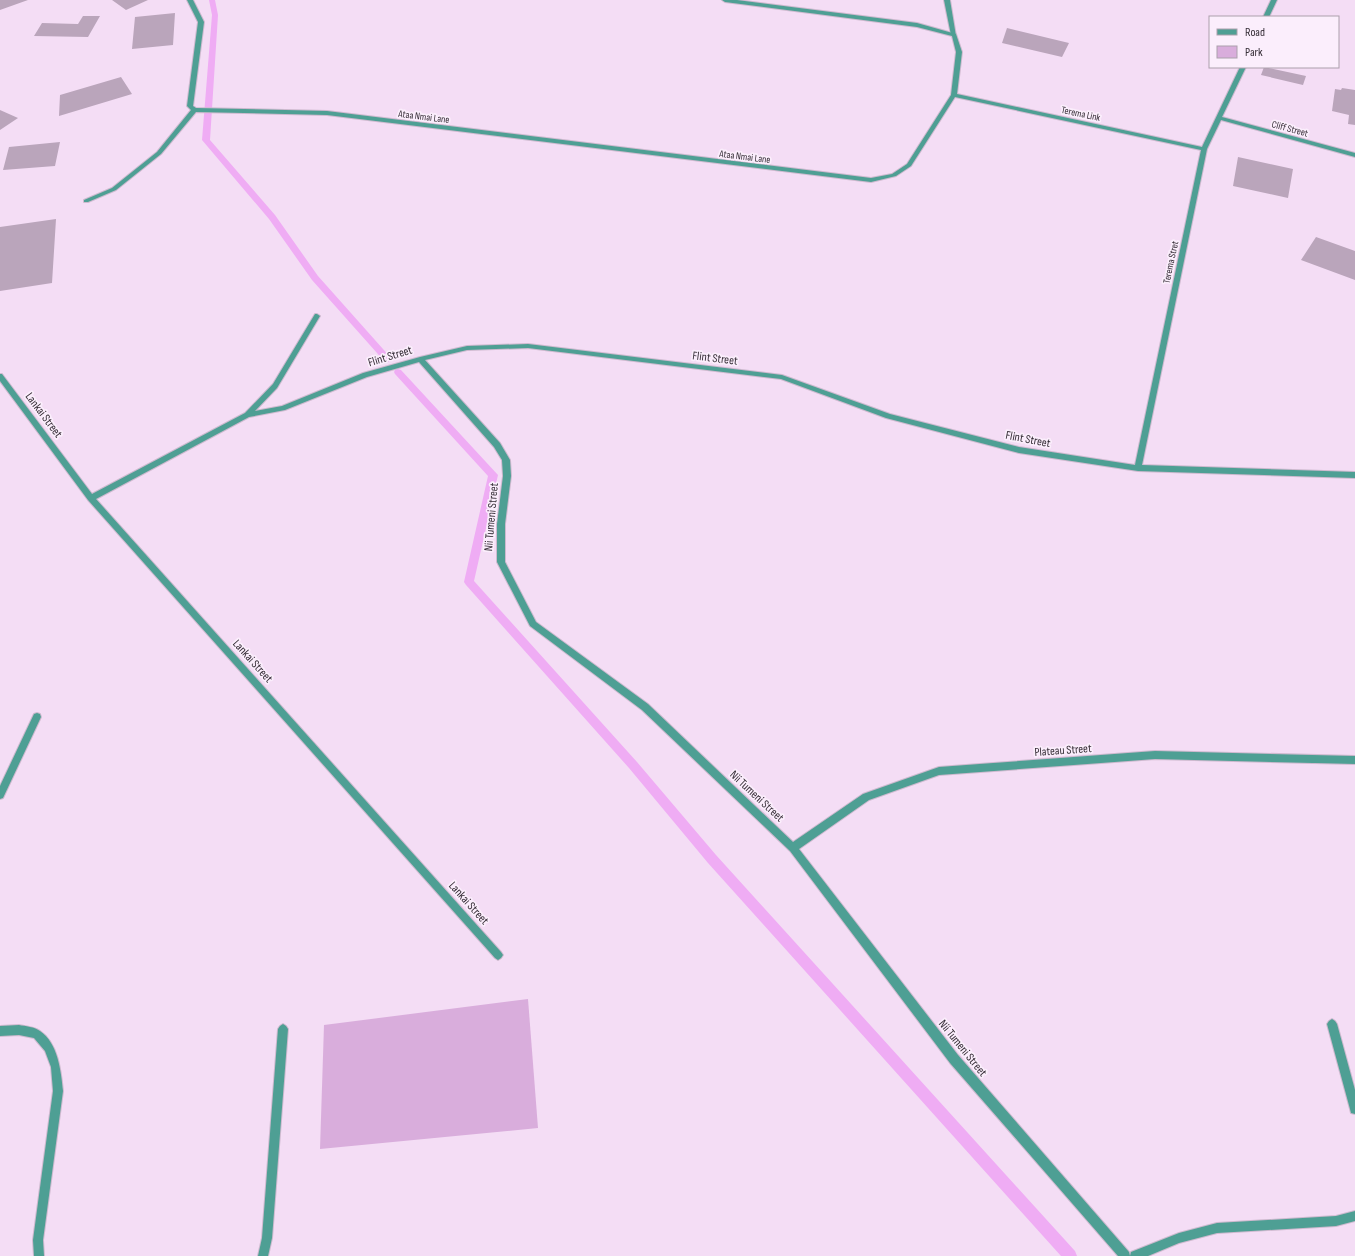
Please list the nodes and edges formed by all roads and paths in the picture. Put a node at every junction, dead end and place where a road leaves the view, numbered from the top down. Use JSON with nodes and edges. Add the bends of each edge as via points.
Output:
{"nodes":[{"id":1,"x":190,"y":0,"type":"edge"},
{"id":2,"x":725,"y":0,"type":"edge"},
{"id":3,"x":947,"y":0,"type":"edge"},
{"id":4,"x":1274,"y":0,"type":"edge"},
{"id":5,"x":1266,"y":16,"type":"edge"},
{"id":6,"x":954,"y":35,"type":"junction"},
{"id":7,"x":1243,"y":68,"type":"edge"},
{"id":8,"x":954,"y":95,"type":"junction"},
{"id":9,"x":194,"y":110,"type":"junction"},
{"id":10,"x":1220,"y":118,"type":"junction"},
{"id":11,"x":1204,"y":149,"type":"junction"},
{"id":12,"x":1355,"y":155,"type":"edge"},
{"id":13,"x":86,"y":201,"type":"dead end"},
{"id":14,"x":317,"y":316,"type":"dead end"},
{"id":15,"x":420,"y":359,"type":"junction"},
{"id":16,"x":0,"y":376,"type":"edge"},
{"id":17,"x":247,"y":415,"type":"junction"},
{"id":18,"x":1138,"y":468,"type":"junction"},
{"id":19,"x":1355,"y":475,"type":"edge"},
{"id":20,"x":91,"y":498,"type":"junction"},
{"id":21,"x":38,"y":717,"type":"dead end"},
{"id":22,"x":1355,"y":760,"type":"edge"},
{"id":23,"x":0,"y":795,"type":"edge"},
{"id":24,"x":793,"y":848,"type":"junction"},
{"id":25,"x":498,"y":955,"type":"dead end"},
{"id":26,"x":1332,"y":1024,"type":"dead end"},
{"id":27,"x":283,"y":1029,"type":"dead end"},
{"id":28,"x":0,"y":1031,"type":"edge"},
{"id":29,"x":1355,"y":1109,"type":"edge"},
{"id":30,"x":1355,"y":1216,"type":"edge"},
{"id":31,"x":39,"y":1256,"type":"edge"},
{"id":32,"x":263,"y":1256,"type":"edge"},
{"id":33,"x":1125,"y":1256,"type":"edge"},
{"id":34,"x":1135,"y":1256,"type":"edge"}],
"edges":[{"from":1,"to":9,"type":"street","via":[[201,22],[190,106]]},
{"from":2,"to":6,"type":"street","via":[[917,25]]},
{"from":3,"to":6,"type":"street","name":"Ataa Nmai Lane"},
{"from":4,"to":5,"type":"street"},
{"from":6,"to":8,"type":"street","name":"Ataa Nmai Lane","via":[[959,52]]},
{"from":7,"to":10,"type":"street","name":"Terema Stret"},
{"from":8,"to":9,"type":"street","name":"Ataa Nmai Lane","via":[[909,165],[894,175],[872,180],[327,114]]},
{"from":8,"to":11,"type":"street","name":"Terema Link"},
{"from":9,"to":13,"type":"street","via":[[159,153],[114,189]]},
{"from":10,"to":11,"type":"street","name":"Terema Stret"},
{"from":10,"to":12,"type":"street","name":"Cliff Street"},
{"from":11,"to":18,"type":"street","name":"Terema Stret"},
{"from":14,"to":17,"type":"street","via":[[275,386]]},
{"from":15,"to":17,"type":"street","name":"Flint Street","via":[[365,375],[283,408]]},
{"from":15,"to":18,"type":"street","name":"Flint Street","via":[[467,348],[528,346],[782,377],[888,416],[1019,450]]},
{"from":15,"to":24,"type":"street","name":"Nii Tumeni Street","via":[[497,445],[506,460],[501,562],[533,624],[644,707]]},
{"from":16,"to":20,"type":"street","name":"Lankai Street"},
{"from":17,"to":20,"type":"street","name":"Flint Street"},
{"from":18,"to":19,"type":"street","name":"Flint Street"},
{"from":20,"to":25,"type":"street","name":"Lankai Street"},
{"from":21,"to":23,"type":"street"},
{"from":22,"to":24,"type":"street","name":"Plateau Street","via":[[1155,755],[939,771],[866,797]]},
{"from":24,"to":33,"type":"street","name":"Nii Tumeni Street","via":[[954,1059]]},
{"from":26,"to":29,"type":"street"},
{"from":27,"to":32,"type":"street"},
{"from":28,"to":31,"type":"street","via":[[19,1030],[37,1034],[49,1048],[56,1067],[58,1091],[38,1240]]},
{"from":30,"to":34,"type":"street","via":[[1336,1221],[1217,1228],[1179,1238]]}]}
